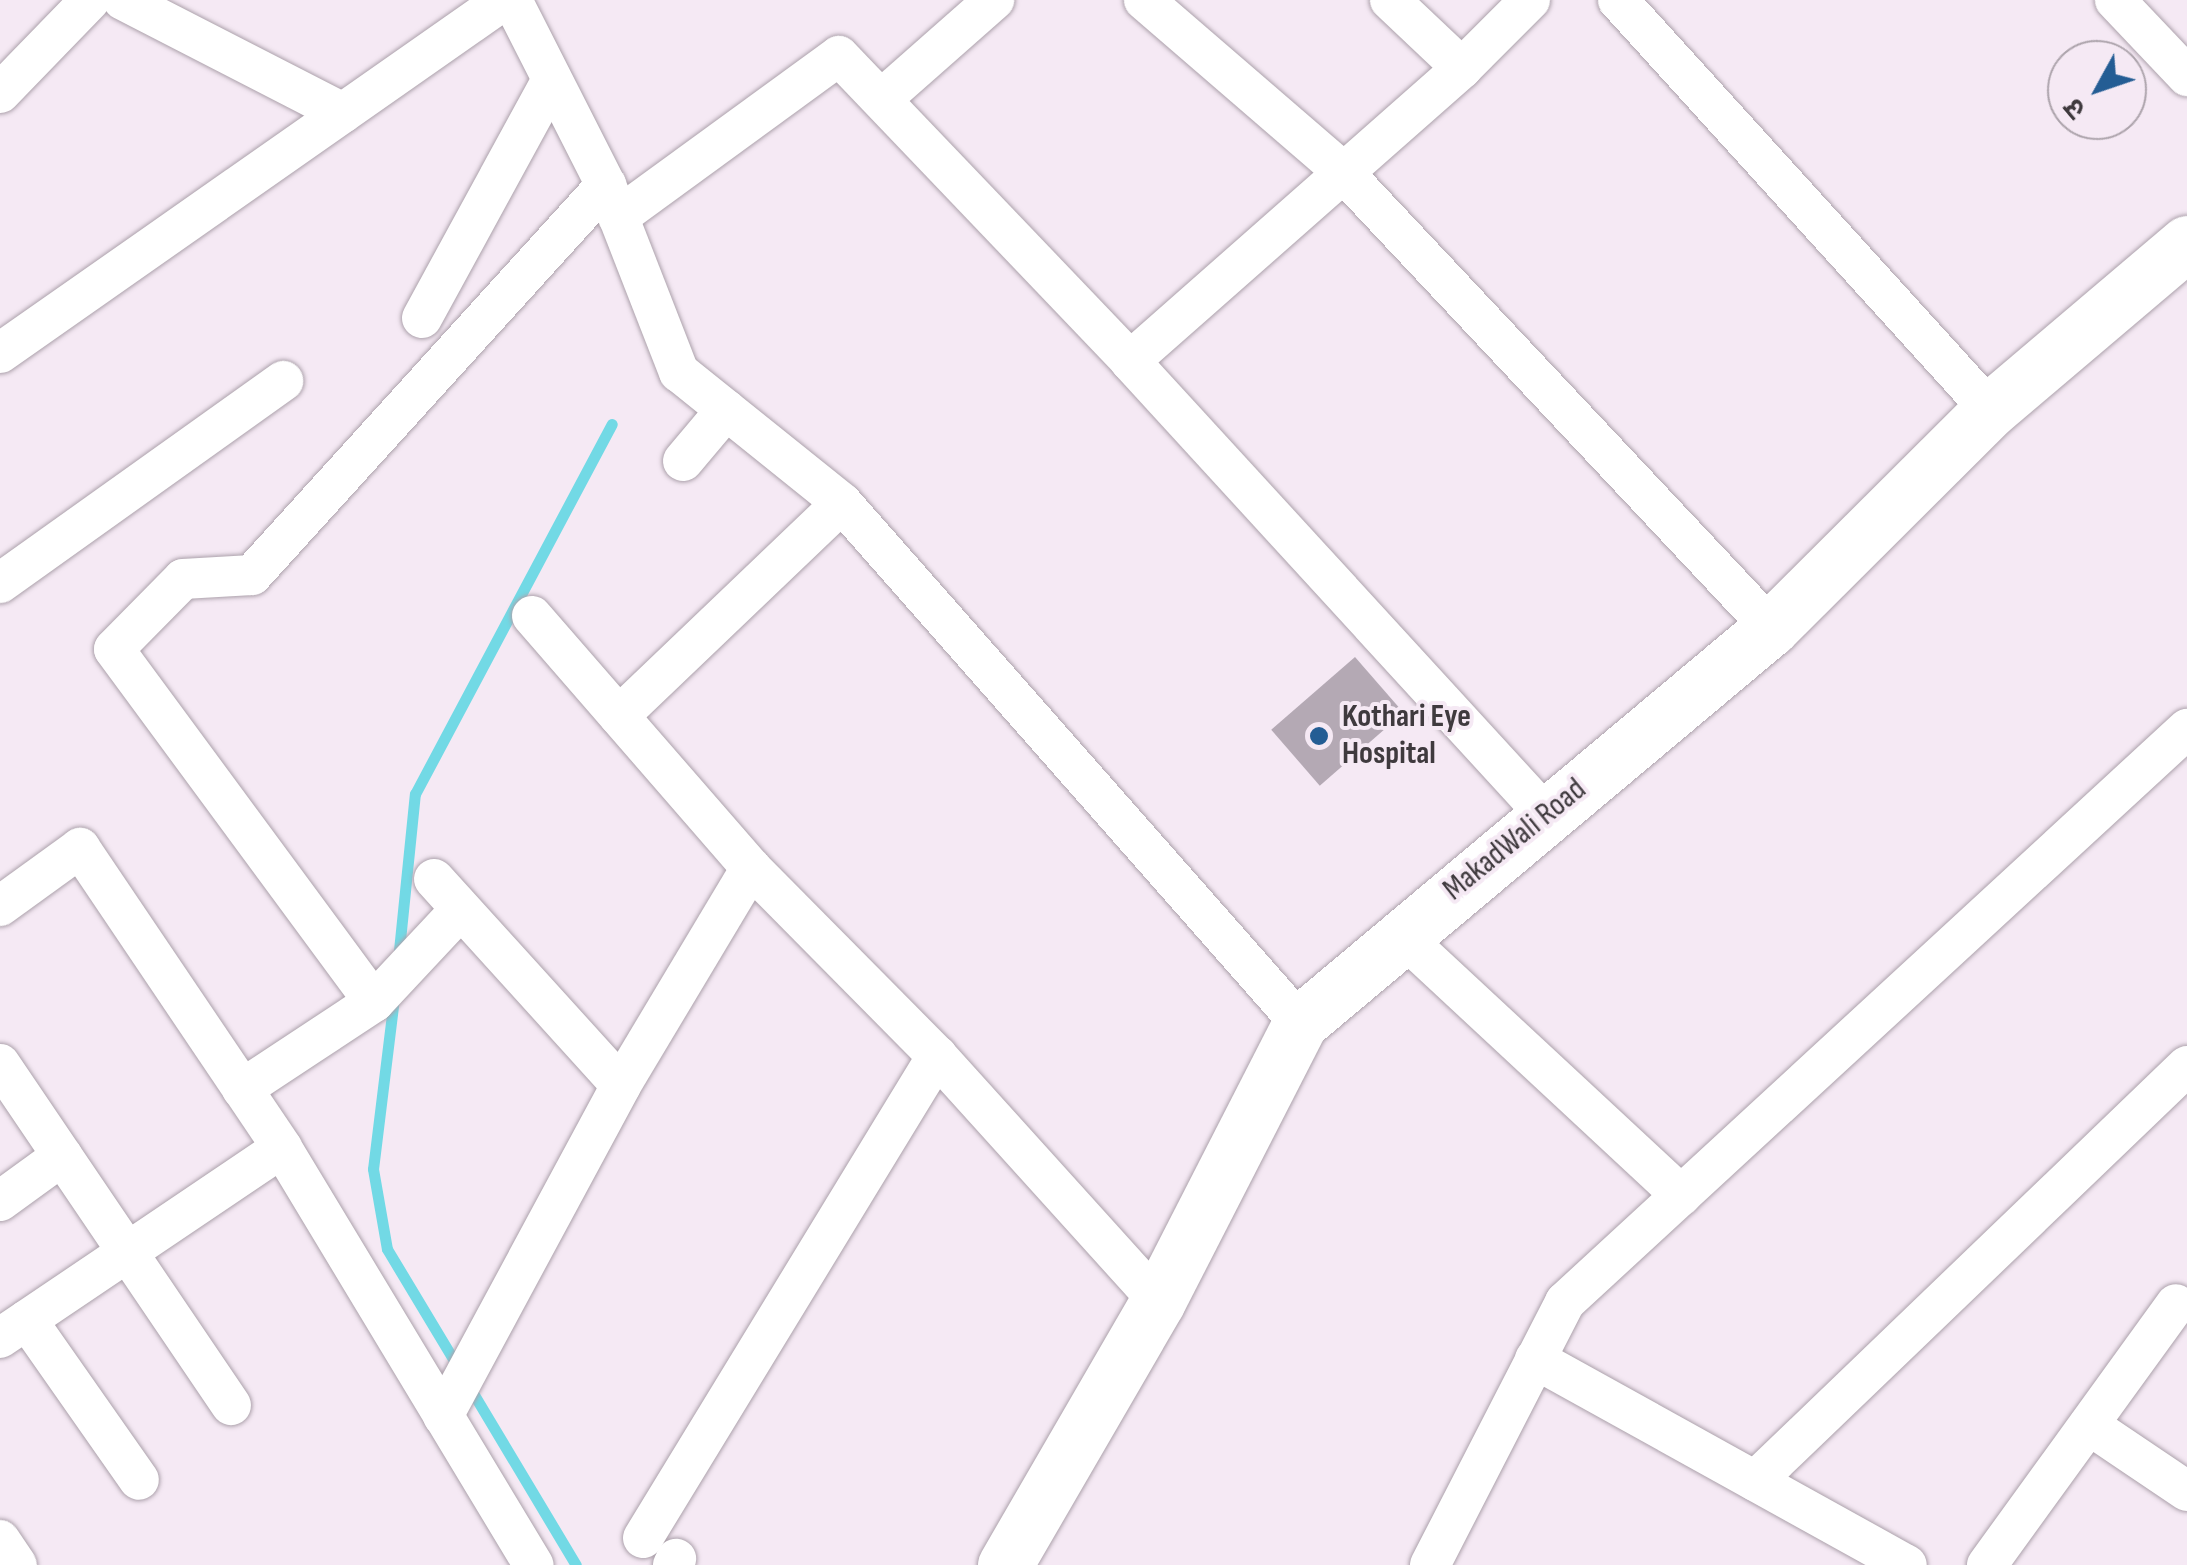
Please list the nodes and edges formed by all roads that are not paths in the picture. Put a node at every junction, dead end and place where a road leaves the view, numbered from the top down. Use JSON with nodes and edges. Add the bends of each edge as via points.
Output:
{"nodes":[{"id":1,"x":90,"y":0,"type":"edge"},
{"id":2,"x":124,"y":0,"type":"edge"},
{"id":3,"x":504,"y":0,"type":"edge"},
{"id":4,"x":512,"y":0,"type":"edge"},
{"id":5,"x":994,"y":0,"type":"edge"},
{"id":6,"x":1144,"y":0,"type":"edge"},
{"id":7,"x":1390,"y":0,"type":"edge"},
{"id":8,"x":1530,"y":0,"type":"edge"},
{"id":9,"x":1618,"y":0,"type":"edge"},
{"id":10,"x":2115,"y":0,"type":"edge"},
{"id":11,"x":1462,"y":68,"type":"junction"},
{"id":12,"x":2187,"y":76,"type":"edge"},
{"id":13,"x":552,"y":80,"type":"junction"},
{"id":14,"x":0,"y":92,"type":"edge"},
{"id":15,"x":884,"y":97,"type":"junction"},
{"id":16,"x":343,"y":112,"type":"junction"},
{"id":17,"x":1343,"y":172,"type":"junction"},
{"id":18,"x":612,"y":201,"type":"junction"},
{"id":19,"x":2187,"y":243,"type":"edge"},
{"id":20,"x":422,"y":318,"type":"dead end"},
{"id":21,"x":0,"y":352,"type":"edge"},
{"id":22,"x":1130,"y":361,"type":"junction"},
{"id":23,"x":283,"y":381,"type":"dead end"},
{"id":24,"x":726,"y":410,"type":"junction"},
{"id":25,"x":1990,"y":410,"type":"junction"},
{"id":26,"x":682,"y":461,"type":"dead end"},
{"id":27,"x":842,"y":504,"type":"junction"},
{"id":28,"x":0,"y":583,"type":"edge"},
{"id":29,"x":532,"y":616,"type":"dead end"},
{"id":30,"x":1771,"y":628,"type":"junction"},
{"id":31,"x":619,"y":716,"type":"junction"},
{"id":32,"x":2187,"y":729,"type":"edge"},
{"id":33,"x":1546,"y":815,"type":"junction"},
{"id":34,"x":751,"y":868,"type":"junction"},
{"id":35,"x":434,"y":879,"type":"dead end"},
{"id":36,"x":0,"y":906,"type":"edge"},
{"id":37,"x":462,"y":909,"type":"junction"},
{"id":38,"x":1400,"y":934,"type":"junction"},
{"id":39,"x":374,"y":1002,"type":"junction"},
{"id":40,"x":1300,"y":1023,"type":"junction"},
{"id":41,"x":936,"y":1056,"type":"junction"},
{"id":42,"x":0,"y":1064,"type":"edge"},
{"id":43,"x":2187,"y":1066,"type":"edge"},
{"id":44,"x":620,"y":1085,"type":"junction"},
{"id":45,"x":242,"y":1089,"type":"junction"},
{"id":46,"x":282,"y":1148,"type":"junction"},
{"id":47,"x":62,"y":1156,"type":"junction"},
{"id":48,"x":1680,"y":1195,"type":"junction"},
{"id":49,"x":0,"y":1201,"type":"edge"},
{"id":50,"x":125,"y":1250,"type":"junction"},
{"id":51,"x":1158,"y":1301,"type":"junction"},
{"id":52,"x":2176,"y":1304,"type":"dead end"},
{"id":53,"x":14,"y":1329,"type":"edge"},
{"id":54,"x":1535,"y":1359,"type":"junction"},
{"id":55,"x":231,"y":1405,"type":"dead end"},
{"id":56,"x":444,"y":1416,"type":"junction"},
{"id":57,"x":2088,"y":1426,"type":"junction"},
{"id":58,"x":139,"y":1480,"type":"dead end"},
{"id":59,"x":1756,"y":1481,"type":"junction"},
{"id":60,"x":2187,"y":1490,"type":"edge"},
{"id":61,"x":0,"y":1540,"type":"edge"},
{"id":62,"x":664,"y":1554,"type":"edge"},
{"id":63,"x":16,"y":1565,"type":"edge"},
{"id":64,"x":534,"y":1565,"type":"edge"},
{"id":65,"x":1005,"y":1565,"type":"edge"},
{"id":66,"x":1430,"y":1565,"type":"edge"},
{"id":67,"x":1907,"y":1565,"type":"edge"},
{"id":68,"x":1987,"y":1565,"type":"edge"}],
"edges":[{"from":1,"to":14,"type":"street"},
{"from":2,"to":16,"type":"street"},
{"from":3,"to":16,"type":"street"},
{"from":4,"to":13,"type":"street"},
{"from":5,"to":15,"type":"street"},
{"from":6,"to":17,"type":"street"},
{"from":7,"to":11,"type":"street"},
{"from":8,"to":11,"type":"street"},
{"from":9,"to":25,"type":"street"},
{"from":10,"to":12,"type":"street"},
{"from":11,"to":17,"type":"street"},
{"from":13,"to":18,"type":"street"},
{"from":13,"to":20,"type":"street"},
{"from":15,"to":18,"type":"street","via":[[839,56]]},
{"from":15,"to":22,"type":"street"},
{"from":16,"to":21,"type":"street"},
{"from":17,"to":22,"type":"street"},
{"from":17,"to":30,"type":"street"},
{"from":18,"to":24,"type":"street","via":[[679,372]]},
{"from":18,"to":39,"type":"street","via":[[252,575],[182,579],[114,649]]},
{"from":19,"to":25,"type":"street","name":"MakadWali Road"},
{"from":22,"to":33,"type":"street"},
{"from":23,"to":28,"type":"street"},
{"from":24,"to":26,"type":"street"},
{"from":24,"to":27,"type":"street"},
{"from":25,"to":30,"type":"street","name":"MakadWali Road"},
{"from":27,"to":31,"type":"street"},
{"from":27,"to":40,"type":"street"},
{"from":29,"to":31,"type":"street"},
{"from":30,"to":33,"type":"street","name":"MakadWali Road"},
{"from":31,"to":34,"type":"street"},
{"from":32,"to":48,"type":"street"},
{"from":33,"to":38,"type":"street","name":"MakadWali Road"},
{"from":34,"to":41,"type":"street"},
{"from":34,"to":44,"type":"street"},
{"from":35,"to":37,"type":"street"},
{"from":36,"to":45,"type":"street","via":[[80,848]]},
{"from":37,"to":39,"type":"street"},
{"from":37,"to":44,"type":"street"},
{"from":38,"to":40,"type":"street","name":"MakadWali Road"},
{"from":38,"to":48,"type":"street"},
{"from":39,"to":45,"type":"street"},
{"from":40,"to":51,"type":"street","name":"MakadWali Road"},
{"from":41,"to":51,"type":"street"},
{"from":41,"to":62,"type":"street"},
{"from":42,"to":47,"type":"street"},
{"from":43,"to":59,"type":"street"},
{"from":44,"to":56,"type":"street"},
{"from":45,"to":46,"type":"street"},
{"from":46,"to":50,"type":"street"},
{"from":46,"to":56,"type":"street"},
{"from":47,"to":49,"type":"street"},
{"from":47,"to":50,"type":"street"},
{"from":48,"to":54,"type":"street","via":[[1565,1302]]},
{"from":50,"to":53,"type":"street"},
{"from":50,"to":55,"type":"street"},
{"from":51,"to":65,"type":"street","name":"MakadWali Road"},
{"from":52,"to":57,"type":"street"},
{"from":53,"to":58,"type":"street"},
{"from":54,"to":59,"type":"street"},
{"from":54,"to":66,"type":"street"},
{"from":56,"to":64,"type":"street"},
{"from":57,"to":60,"type":"street"},
{"from":57,"to":68,"type":"street"},
{"from":59,"to":67,"type":"street"},
{"from":61,"to":63,"type":"street"}]}
